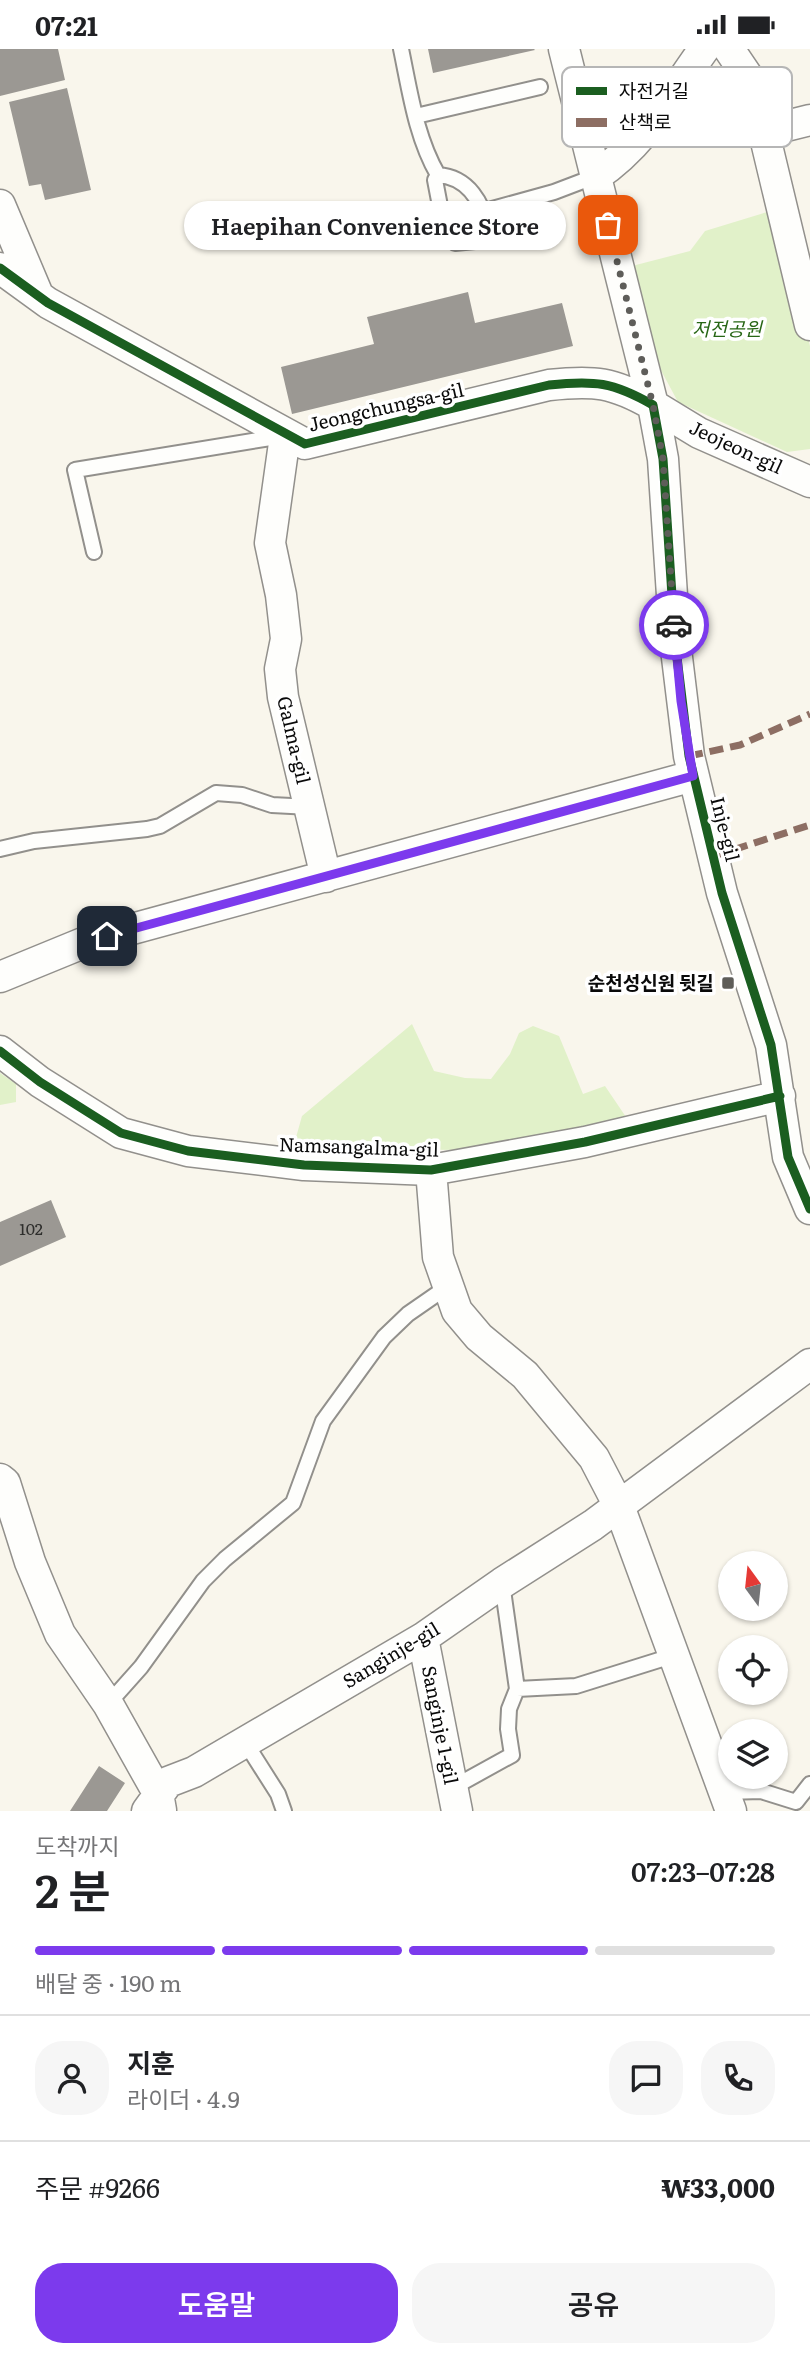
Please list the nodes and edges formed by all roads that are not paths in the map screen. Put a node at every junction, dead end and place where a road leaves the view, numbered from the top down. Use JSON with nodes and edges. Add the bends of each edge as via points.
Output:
{"nodes":[{"id":1,"x":401,"y":49,"type":"edge"},
{"id":2,"x":564,"y":49,"type":"edge"},
{"id":3,"x":704,"y":49,"type":"edge"},
{"id":4,"x":729,"y":49,"type":"edge"},
{"id":5,"x":569,"y":67,"type":"edge"},
{"id":6,"x":691,"y":67,"type":"edge"},
{"id":7,"x":741,"y":67,"type":"edge"},
{"id":8,"x":540,"y":87,"type":"dead end"},
{"id":9,"x":416,"y":116,"type":"junction"},
{"id":10,"x":810,"y":120,"type":"edge"},
{"id":11,"x":792,"y":124,"type":"edge"},
{"id":12,"x":589,"y":147,"type":"edge"},
{"id":13,"x":632,"y":147,"type":"edge"},
{"id":14,"x":770,"y":147,"type":"edge"},
{"id":15,"x":438,"y":175,"type":"junction"},
{"id":16,"x":596,"y":176,"type":"junction"},
{"id":17,"x":0,"y":205,"type":"edge"},
{"id":18,"x":485,"y":211,"type":"junction"},
{"id":19,"x":0,"y":268,"type":"edge"},
{"id":20,"x":806,"y":285,"type":"edge"},
{"id":21,"x":38,"y":295,"type":"junction"},
{"id":22,"x":810,"y":325,"type":"edge"},
{"id":23,"x":653,"y":405,"type":"junction"},
{"id":24,"x":285,"y":436,"type":"junction"},
{"id":25,"x":810,"y":482,"type":"edge"},
{"id":26,"x":94,"y":552,"type":"dead end"},
{"id":27,"x":693,"y":776,"type":"junction"},
{"id":28,"x":310,"y":807,"type":"junction"},
{"id":29,"x":0,"y":849,"type":"edge"},
{"id":30,"x":326,"y":877,"type":"junction"},
{"id":31,"x":0,"y":977,"type":"edge"},
{"id":32,"x":0,"y":1051,"type":"edge"},
{"id":33,"x":780,"y":1096,"type":"junction"},
{"id":34,"x":431,"y":1170,"type":"junction"},
{"id":35,"x":810,"y":1209,"type":"edge"},
{"id":36,"x":447,"y":1287,"type":"junction"},
{"id":37,"x":810,"y":1364,"type":"edge"},
{"id":38,"x":2,"y":1481,"type":"edge"},
{"id":39,"x":619,"y":1506,"type":"junction"},
{"id":40,"x":502,"y":1583,"type":"junction"},
{"id":41,"x":422,"y":1638,"type":"junction"},
{"id":42,"x":675,"y":1655,"type":"junction"},
{"id":43,"x":517,"y":1689,"type":"junction"},
{"id":44,"x":108,"y":1705,"type":"junction"},
{"id":45,"x":245,"y":1742,"type":"junction"},
{"id":46,"x":810,"y":1784,"type":"edge"},
{"id":47,"x":455,"y":1799,"type":"edge"},
{"id":48,"x":729,"y":1802,"type":"edge"},
{"id":49,"x":155,"y":1805,"type":"edge"},
{"id":50,"x":284,"y":1811,"type":"edge"}],
"edges":[{"from":1,"to":9,"type":"lane"},
{"from":2,"to":5,"type":"street"},
{"from":3,"to":6,"type":"street"},
{"from":4,"to":7,"type":"street"},
{"from":8,"to":9,"type":"lane"},
{"from":9,"to":15,"type":"lane","via":[[426,153]]},
{"from":10,"to":11,"type":"street"},
{"from":12,"to":16,"type":"street"},
{"from":13,"to":16,"type":"street"},
{"from":14,"to":20,"type":"street"},
{"from":15,"to":18,"type":"lane","via":[[477,195]]},
{"from":15,"to":18,"type":"lane","via":[[435,180],[445,232],[455,243],[475,241],[489,230]]},
{"from":16,"to":18,"type":"lane"},
{"from":16,"to":23,"type":"street"},
{"from":17,"to":21,"type":"street"},
{"from":19,"to":21,"type":"street","name":"Jeongchungsa-gil"},
{"from":20,"to":22,"type":"street"},
{"from":21,"to":24,"type":"street","name":"Jeongchungsa-gil"},
{"from":23,"to":24,"type":"street","name":"Jeongchungsa-gil","via":[[629,391],[588,380],[549,385],[305,444]]},
{"from":23,"to":25,"type":"street","name":"Jeojeon-gil","via":[[699,433]]},
{"from":23,"to":27,"type":"street","name":"Inje-gil","via":[[663,459],[681,701]]},
{"from":24,"to":26,"type":"lane","via":[[75,470]]},
{"from":24,"to":28,"type":"street","name":"Galma-gil","via":[[270,543],[286,639],[280,669],[283,697]]},
{"from":27,"to":30,"type":"street"},
{"from":27,"to":33,"type":"street","name":"Inje-gil","via":[[722,893],[771,1045]]},
{"from":28,"to":29,"type":"lane","name":"Galma-gil","via":[[216,793],[160,826]]},
{"from":28,"to":30,"type":"street"},
{"from":30,"to":31,"type":"street","via":[[88,941]]},
{"from":32,"to":34,"type":"street","name":"Namsangalma-gil","via":[[91,1115],[137,1139],[188,1151],[304,1165]]},
{"from":33,"to":34,"type":"street","name":"Namsangalma-gil","via":[[585,1143]]},
{"from":33,"to":35,"type":"street","name":"Inje-gil","via":[[788,1157]]},
{"from":34,"to":36,"type":"street","via":[[438,1257]]},
{"from":36,"to":39,"type":"street","via":[[457,1311],[479,1337],[525,1375],[594,1458]]},
{"from":36,"to":44,"type":"lane","via":[[384,1337],[323,1421],[293,1503],[203,1581]]},
{"from":37,"to":39,"type":"street","name":"Sanginje-gil"},
{"from":38,"to":44,"type":"street","name":"Sanginje-gil","via":[[61,1634]]},
{"from":39,"to":40,"type":"street","name":"Sanginje-gil"},
{"from":39,"to":42,"type":"street"},
{"from":40,"to":41,"type":"street","name":"Sanginje-gil"},
{"from":40,"to":43,"type":"lane"},
{"from":41,"to":45,"type":"street","name":"Sanginje-gil"},
{"from":41,"to":47,"type":"street","name":"Sanginje 1-gil"},
{"from":42,"to":43,"type":"lane","via":[[576,1686]]},
{"from":42,"to":48,"type":"street"},
{"from":43,"to":47,"type":"lane","via":[[508,1719],[512,1755]]},
{"from":44,"to":49,"type":"street","name":"Sanginje-gil"},
{"from":45,"to":49,"type":"street","name":"Sanginje-gil","via":[[168,1782]]},
{"from":45,"to":50,"type":"lane"},
{"from":46,"to":48,"type":"lane","via":[[796,1802],[761,1791]]}]}
